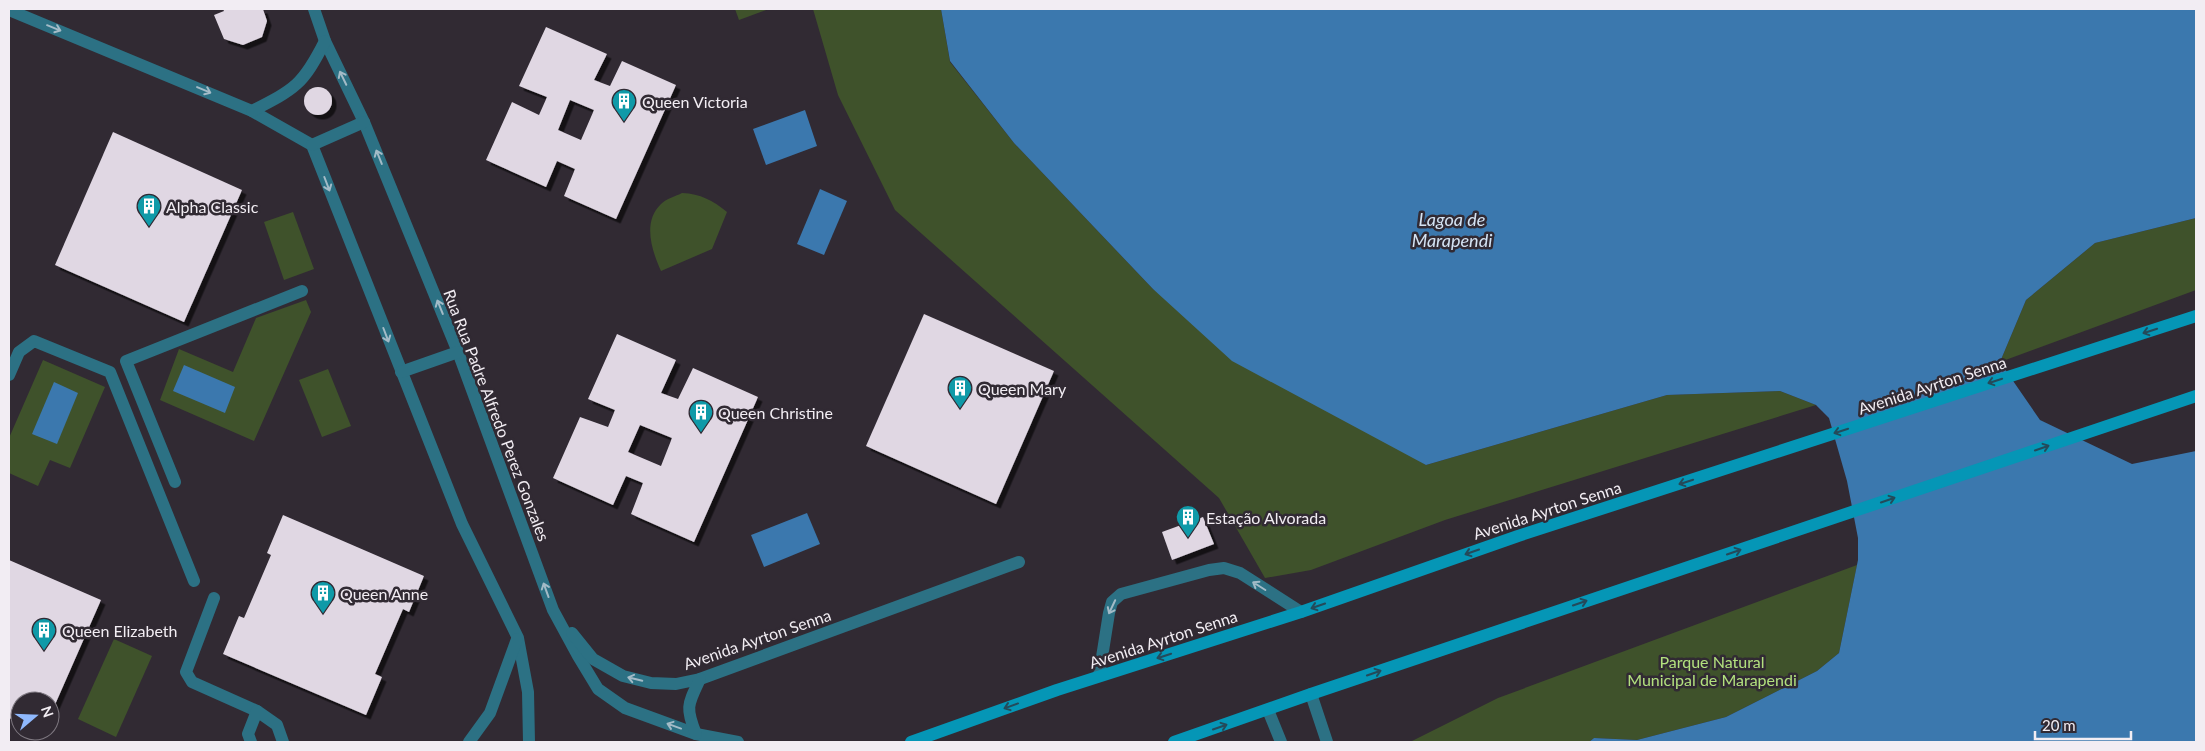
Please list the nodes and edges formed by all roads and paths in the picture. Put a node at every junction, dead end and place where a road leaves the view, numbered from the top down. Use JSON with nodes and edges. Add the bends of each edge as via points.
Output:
{"nodes":[{"id":1,"x":314,"y":9,"type":"edge"},
{"id":2,"x":9,"y":10,"type":"edge"},
{"id":3,"x":325,"y":41,"type":"junction"},
{"id":4,"x":252,"y":111,"type":"junction"},
{"id":5,"x":364,"y":122,"type":"junction"},
{"id":6,"x":312,"y":145,"type":"junction"},
{"id":7,"x":302,"y":292,"type":"dead end"},
{"id":8,"x":2196,"y":316,"type":"edge"},
{"id":9,"x":458,"y":352,"type":"junction"},
{"id":10,"x":401,"y":372,"type":"junction"},
{"id":11,"x":9,"y":375,"type":"edge"},
{"id":12,"x":2196,"y":396,"type":"edge"},
{"id":13,"x":175,"y":482,"type":"dead end"},
{"id":14,"x":1019,"y":562,"type":"dead end"},
{"id":15,"x":194,"y":581,"type":"dead end"},
{"id":16,"x":214,"y":598,"type":"dead end"},
{"id":17,"x":553,"y":610,"type":"junction"},
{"id":18,"x":1301,"y":612,"type":"junction"},
{"id":19,"x":518,"y":638,"type":"junction"},
{"id":20,"x":1099,"y":676,"type":"junction"},
{"id":21,"x":700,"y":679,"type":"junction"},
{"id":22,"x":1311,"y":694,"type":"junction"},
{"id":23,"x":1268,"y":710,"type":"junction"},
{"id":24,"x":257,"y":712,"type":"junction"},
{"id":25,"x":696,"y":734,"type":"junction"},
{"id":26,"x":251,"y":742,"type":"edge"},
{"id":27,"x":283,"y":742,"type":"edge"},
{"id":28,"x":469,"y":742,"type":"edge"},
{"id":29,"x":529,"y":742,"type":"edge"},
{"id":30,"x":738,"y":742,"type":"edge"},
{"id":31,"x":910,"y":742,"type":"edge"},
{"id":32,"x":1178,"y":742,"type":"edge"},
{"id":33,"x":1281,"y":742,"type":"edge"},
{"id":34,"x":1327,"y":742,"type":"edge"}],
"edges":[{"from":1,"to":3,"type":"street","name":"Rua Rua Padre Alfredo Perez Gonzales"},
{"from":2,"to":4,"type":"street","one_way":true},
{"from":3,"to":4,"type":"street","via":[[307,74],[295,87]]},
{"from":5,"to":3,"type":"street","name":"Rua Rua Padre Alfredo Perez Gonzales","one_way":true},
{"from":4,"to":6,"type":"street"},
{"from":5,"to":6,"type":"street"},
{"from":9,"to":5,"type":"street","name":"Rua Rua Padre Alfredo Perez Gonzales","one_way":true},
{"from":6,"to":10,"type":"street","one_way":true},
{"from":7,"to":13,"type":"street","via":[[126,361]]},
{"from":8,"to":18,"type":"main road","name":"Avenida Ayrton Senna","one_way":true,"via":[[1518,536]]},
{"from":9,"to":10,"type":"street"},
{"from":17,"to":9,"type":"street","name":"Rua Rua Padre Alfredo Perez Gonzales","one_way":true},
{"from":10,"to":19,"type":"street","via":[[462,524]]},
{"from":11,"to":15,"type":"street","via":[[19,352],[34,340],[110,372]]},
{"from":22,"to":12,"type":"main road","one_way":true},
{"from":14,"to":21,"type":"street","name":"Avenida Ayrton Senna"},
{"from":16,"to":24,"type":"street","via":[[186,672],[192,682]]},
{"from":21,"to":17,"type":"street","name":"Avenida Ayrton Senna","one_way":true,"via":[[676,684],[652,683],[623,676],[593,659]]},
{"from":25,"to":17,"type":"street","name":"Rua Rua Padre Alfredo Perez Gonzales","one_way":true,"via":[[625,708],[598,689]]},
{"from":18,"to":20,"type":"main road","name":"Avenida Ayrton Senna","one_way":true},
{"from":18,"to":20,"type":"street","one_way":true,"via":[[1240,573],[1224,568],[1121,594],[1112,602],[1108,613]]},
{"from":19,"to":28,"type":"street","via":[[490,713]]},
{"from":19,"to":29,"type":"street","via":[[528,692]]},
{"from":20,"to":31,"type":"main road","name":"Avenida Ayrton Senna","one_way":true},
{"from":21,"to":25,"type":"street","via":[[690,700],[688,714]]},
{"from":22,"to":23,"type":"main road"},
{"from":22,"to":34,"type":"street"},
{"from":32,"to":23,"type":"main road","one_way":true},
{"from":23,"to":33,"type":"street"},
{"from":24,"to":26,"type":"street","via":[[248,734]]},
{"from":24,"to":27,"type":"street","via":[[277,725]]},
{"from":25,"to":30,"type":"street","name":"Rua Rua Padre Alfredo Perez Gonzales"}]}
